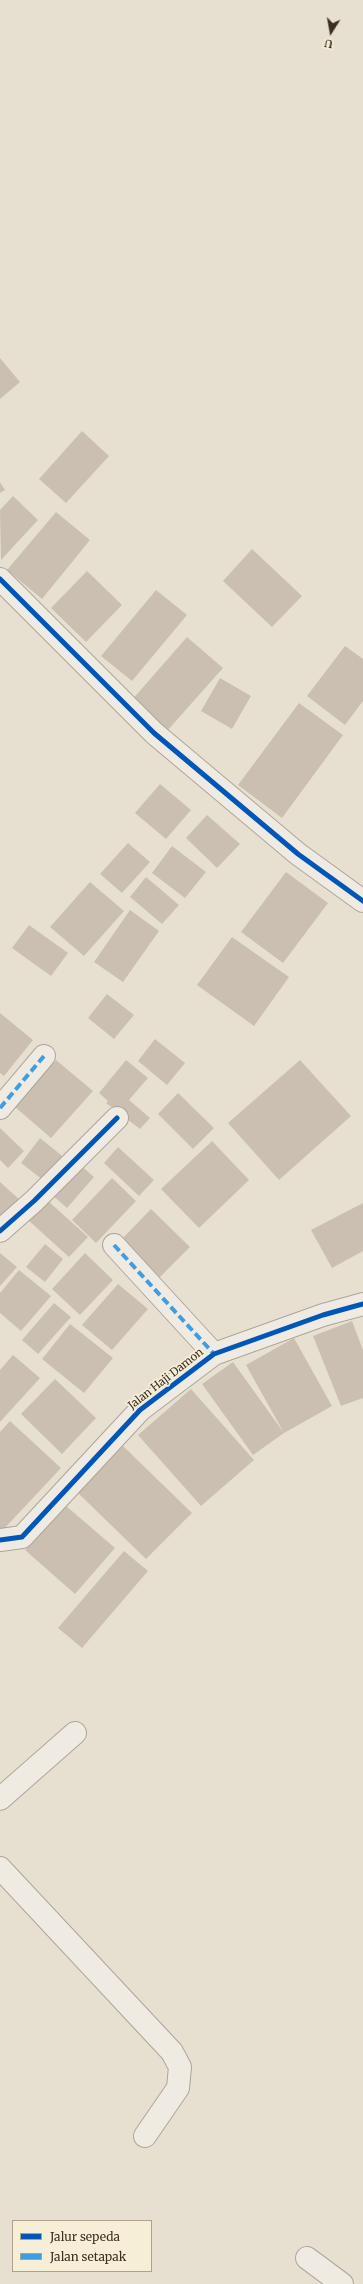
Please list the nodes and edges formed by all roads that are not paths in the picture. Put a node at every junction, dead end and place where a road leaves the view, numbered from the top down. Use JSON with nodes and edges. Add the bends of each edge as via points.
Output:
{"nodes":[{"id":1,"x":0,"y":579,"type":"edge"},
{"id":2,"x":363,"y":900,"type":"edge"},
{"id":3,"x":44,"y":1056,"type":"dead end"},
{"id":4,"x":0,"y":1108,"type":"edge"},
{"id":5,"x":117,"y":1118,"type":"dead end"},
{"id":6,"x":0,"y":1231,"type":"edge"},
{"id":7,"x":114,"y":1246,"type":"dead end"},
{"id":8,"x":363,"y":1304,"type":"edge"},
{"id":9,"x":214,"y":1354,"type":"junction"},
{"id":10,"x":0,"y":1540,"type":"edge"},
{"id":11,"x":75,"y":1733,"type":"dead end"},
{"id":12,"x":0,"y":1798,"type":"edge"},
{"id":13,"x":0,"y":1868,"type":"edge"},
{"id":14,"x":145,"y":2136,"type":"dead end"},
{"id":15,"x":308,"y":2258,"type":"dead end"},
{"id":16,"x":342,"y":2284,"type":"edge"}],
"edges":[{"from":1,"to":2,"type":"street","via":[[154,733],[298,854]]},
{"from":3,"to":4,"type":"street"},
{"from":5,"to":6,"type":"street","via":[[34,1201]]},
{"from":7,"to":9,"type":"street"},
{"from":8,"to":9,"type":"street","name":"Jalan Haji Damon","via":[[323,1315]]},
{"from":9,"to":10,"type":"street","name":"Jalan Haji Damon","via":[[140,1410],[22,1537]]},
{"from":11,"to":12,"type":"street"},
{"from":13,"to":14,"type":"street","via":[[172,2052],[180,2067],[178,2088]]},
{"from":15,"to":16,"type":"street"}]}
